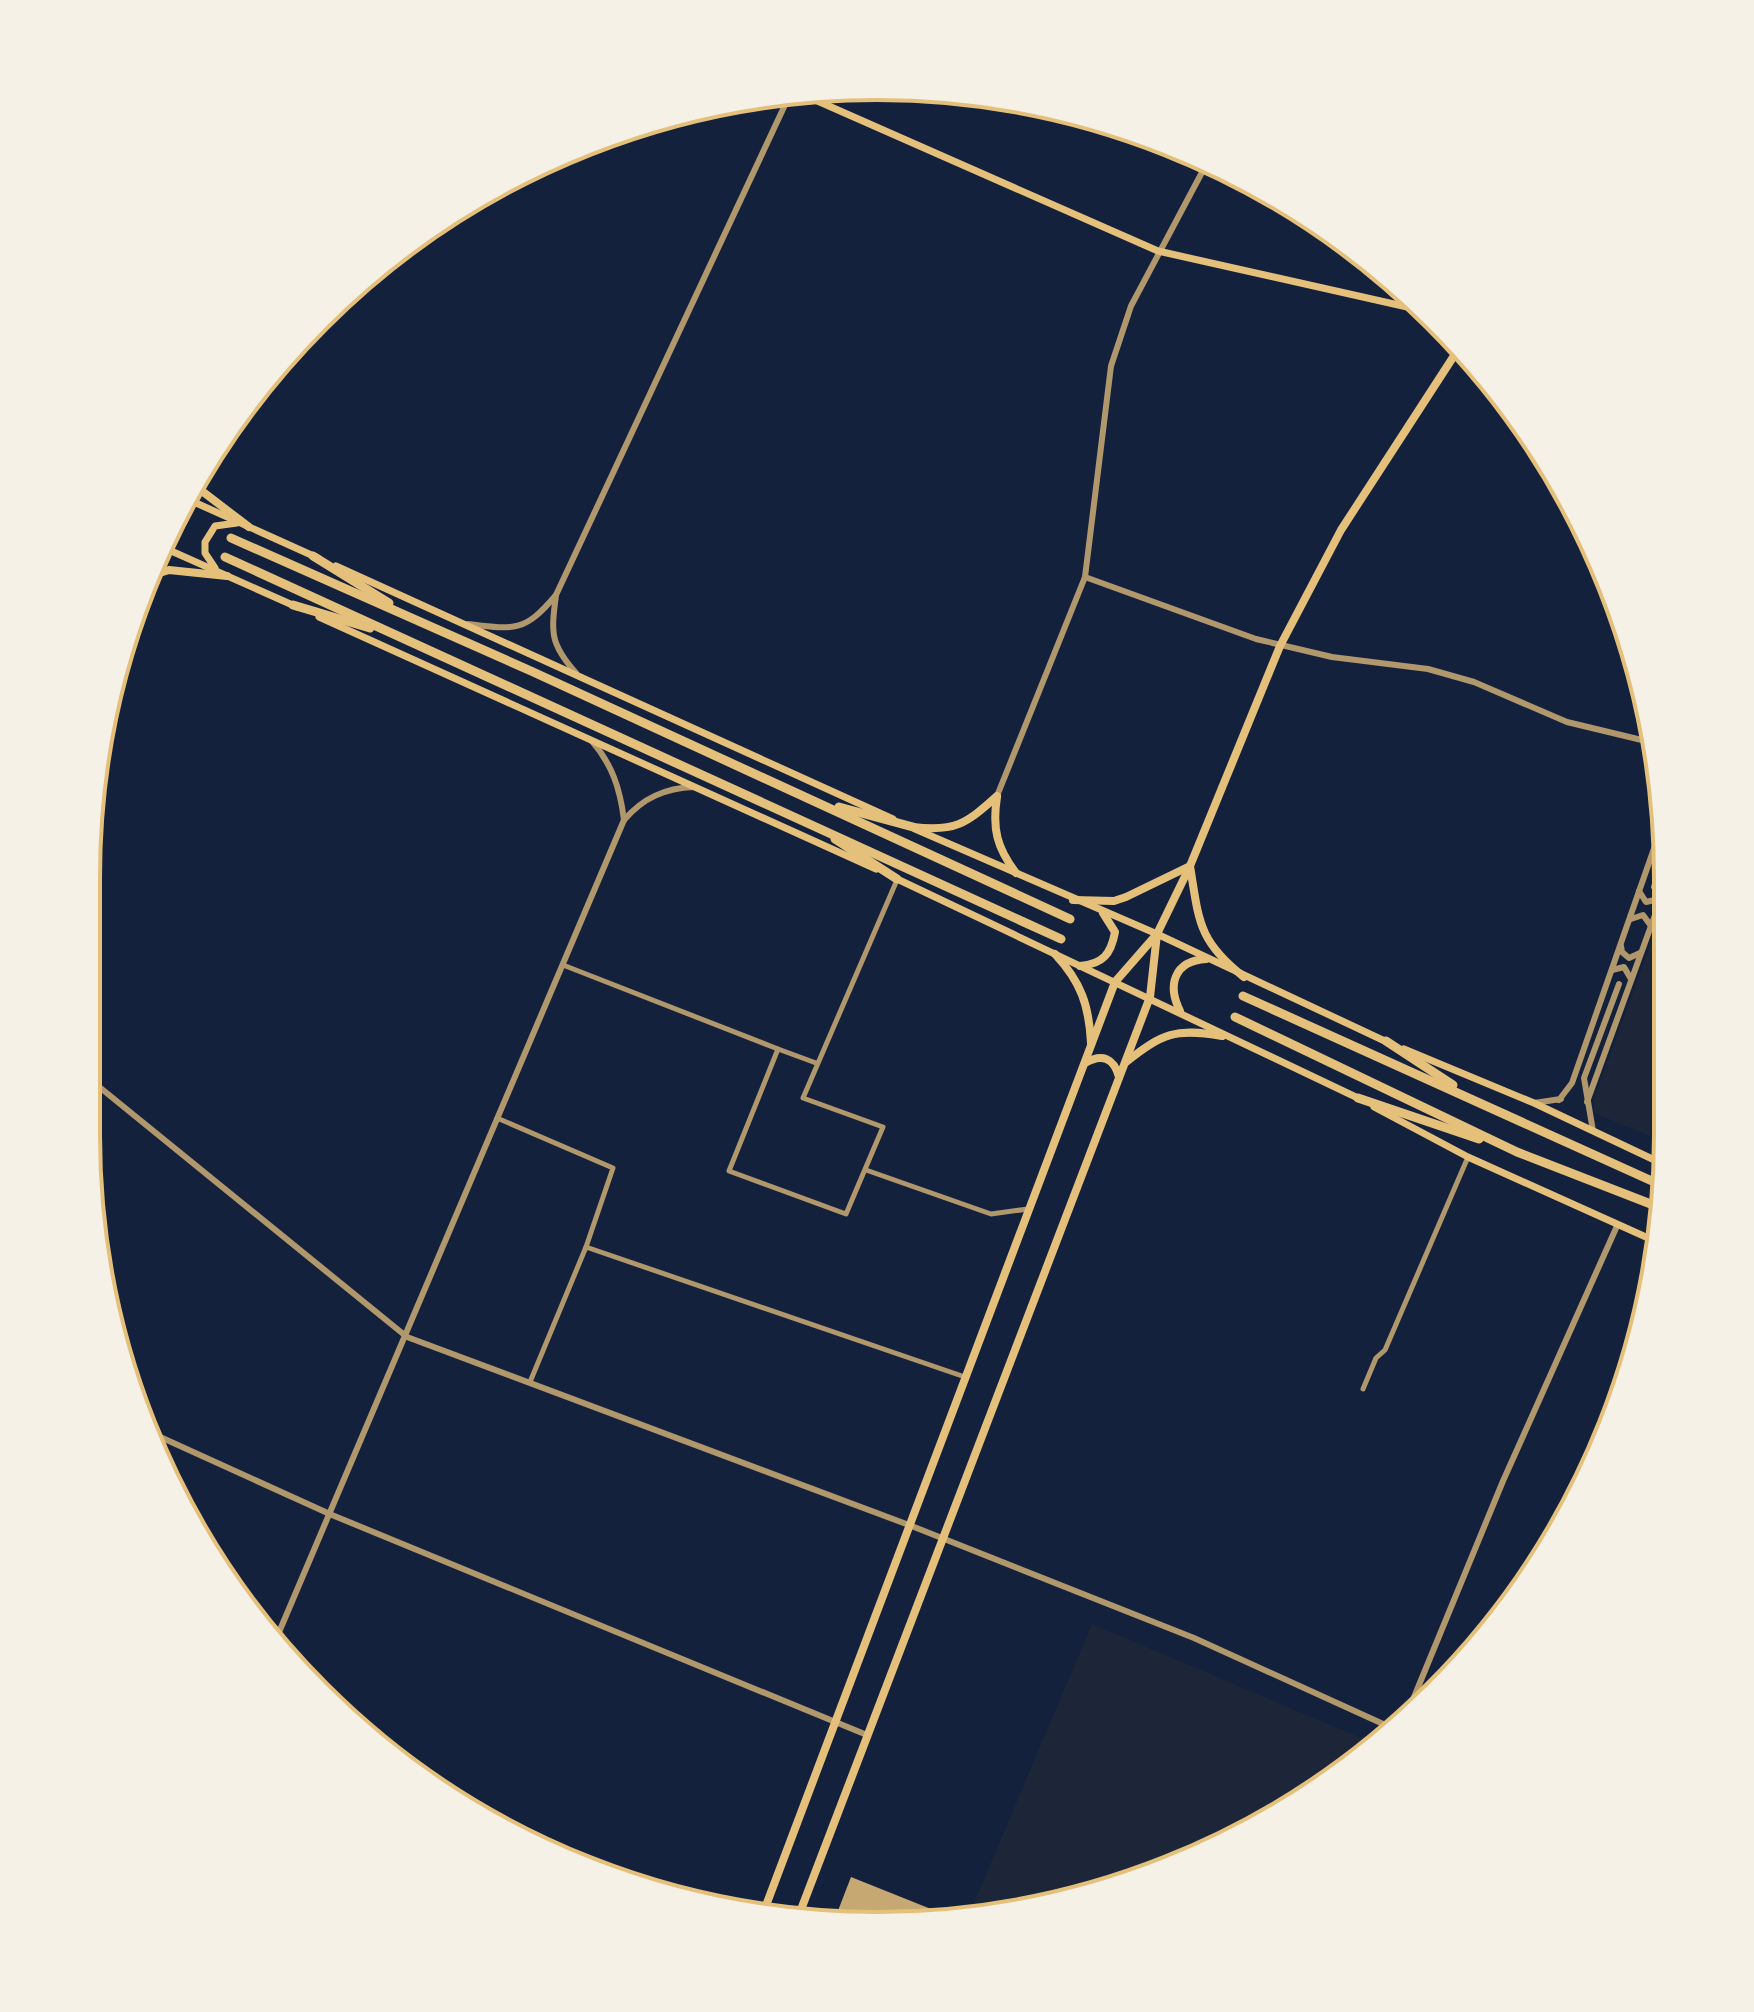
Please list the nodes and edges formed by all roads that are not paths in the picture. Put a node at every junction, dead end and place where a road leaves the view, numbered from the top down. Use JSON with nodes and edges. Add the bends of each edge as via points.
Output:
{"nodes":[{"id":1,"x":819,"y":103,"type":"edge"},
{"id":2,"x":787,"y":106,"type":"edge"},
{"id":3,"x":1202,"y":172,"type":"edge"},
{"id":4,"x":1158,"y":251,"type":"junction"},
{"id":5,"x":1403,"y":306,"type":"edge"},
{"id":6,"x":1453,"y":357,"type":"edge"},
{"id":7,"x":202,"y":491,"type":"edge"},
{"id":8,"x":196,"y":503,"type":"edge"},
{"id":9,"x":240,"y":523,"type":"junction"},
{"id":10,"x":249,"y":527,"type":"junction"},
{"id":11,"x":231,"y":538,"type":"dead end"},
{"id":12,"x":172,"y":551,"type":"edge"},
{"id":13,"x":313,"y":556,"type":"junction"},
{"id":14,"x":225,"y":557,"type":"dead end"},
{"id":15,"x":163,"y":572,"type":"edge"},
{"id":16,"x":224,"y":574,"type":"junction"},
{"id":17,"x":1085,"y":577,"type":"junction"},
{"id":18,"x":556,"y":595,"type":"junction"},
{"id":19,"x":293,"y":605,"type":"junction"},
{"id":20,"x":415,"y":620,"type":"junction"},
{"id":21,"x":465,"y":624,"type":"junction"},
{"id":22,"x":408,"y":639,"type":"junction"},
{"id":23,"x":1280,"y":646,"type":"junction"},
{"id":24,"x":576,"y":673,"type":"junction"},
{"id":25,"x":587,"y":737,"type":"junction"},
{"id":26,"x":1641,"y":740,"type":"edge"},
{"id":27,"x":694,"y":787,"type":"junction"},
{"id":28,"x":997,"y":796,"type":"junction"},
{"id":29,"x":811,"y":799,"type":"junction"},
{"id":30,"x":802,"y":818,"type":"junction"},
{"id":31,"x":624,"y":820,"type":"junction"},
{"id":32,"x":913,"y":827,"type":"junction"},
{"id":33,"x":1653,"y":851,"type":"edge"},
{"id":34,"x":1190,"y":866,"type":"junction"},
{"id":35,"x":1016,"y":873,"type":"junction"},
{"id":36,"x":897,"y":879,"type":"junction"},
{"id":37,"x":1639,"y":891,"type":"junction"},
{"id":38,"x":1073,"y":900,"type":"junction"},
{"id":39,"x":1654,"y":902,"type":"edge"},
{"id":40,"x":1103,"y":913,"type":"junction"},
{"id":41,"x":1654,"y":917,"type":"edge"},
{"id":42,"x":1070,"y":919,"type":"dead end"},
{"id":43,"x":1630,"y":920,"type":"junction"},
{"id":44,"x":1651,"y":926,"type":"junction"},
{"id":45,"x":1157,"y":934,"type":"junction"},
{"id":46,"x":1061,"y":939,"type":"dead end"},
{"id":47,"x":1621,"y":942,"type":"junction"},
{"id":48,"x":1641,"y":952,"type":"junction"},
{"id":49,"x":1055,"y":954,"type":"junction"},
{"id":50,"x":1206,"y":959,"type":"junction"},
{"id":51,"x":563,"y":965,"type":"junction"},
{"id":52,"x":1080,"y":966,"type":"junction"},
{"id":53,"x":1611,"y":970,"type":"junction"},
{"id":54,"x":1244,"y":977,"type":"junction"},
{"id":55,"x":1631,"y":979,"type":"junction"},
{"id":56,"x":1115,"y":982,"type":"junction"},
{"id":57,"x":1619,"y":984,"type":"dead end"},
{"id":58,"x":1243,"y":996,"type":"dead end"},
{"id":59,"x":1150,"y":997,"type":"junction"},
{"id":60,"x":1180,"y":1011,"type":"junction"},
{"id":61,"x":1235,"y":1017,"type":"dead end"},
{"id":62,"x":1222,"y":1036,"type":"junction"},
{"id":63,"x":1386,"y":1041,"type":"junction"},
{"id":64,"x":1091,"y":1047,"type":"junction"},
{"id":65,"x":778,"y":1049,"type":"junction"},
{"id":66,"x":1125,"y":1062,"type":"junction"},
{"id":67,"x":816,"y":1063,"type":"junction"},
{"id":68,"x":1085,"y":1064,"type":"junction"},
{"id":69,"x":1119,"y":1077,"type":"junction"},
{"id":70,"x":1584,"y":1078,"type":"junction"},
{"id":71,"x":100,"y":1088,"type":"edge"},
{"id":72,"x":1358,"y":1098,"type":"junction"},
{"id":73,"x":1559,"y":1100,"type":"junction"},
{"id":74,"x":1587,"y":1102,"type":"junction"},
{"id":75,"x":1534,"y":1103,"type":"junction"},
{"id":76,"x":1483,"y":1104,"type":"junction"},
{"id":77,"x":497,"y":1118,"type":"junction"},
{"id":78,"x":1593,"y":1131,"type":"junction"},
{"id":79,"x":1517,"y":1152,"type":"junction"},
{"id":80,"x":1468,"y":1157,"type":"junction"},
{"id":81,"x":1653,"y":1159,"type":"edge"},
{"id":82,"x":866,"y":1170,"type":"junction"},
{"id":83,"x":1652,"y":1181,"type":"edge"},
{"id":84,"x":1650,"y":1204,"type":"edge"},
{"id":85,"x":1029,"y":1209,"type":"junction"},
{"id":86,"x":1617,"y":1226,"type":"junction"},
{"id":87,"x":1647,"y":1238,"type":"edge"},
{"id":88,"x":586,"y":1247,"type":"junction"},
{"id":89,"x":407,"y":1337,"type":"junction"},
{"id":90,"x":965,"y":1377,"type":"junction"},
{"id":91,"x":530,"y":1382,"type":"junction"},
{"id":92,"x":1363,"y":1389,"type":"dead end"},
{"id":93,"x":161,"y":1438,"type":"edge"},
{"id":94,"x":332,"y":1515,"type":"junction"},
{"id":95,"x":909,"y":1525,"type":"junction"},
{"id":96,"x":942,"y":1538,"type":"junction"},
{"id":97,"x":280,"y":1631,"type":"edge"},
{"id":98,"x":1415,"y":1694,"type":"edge"},
{"id":99,"x":835,"y":1722,"type":"junction"},
{"id":100,"x":1383,"y":1724,"type":"edge"},
{"id":101,"x":867,"y":1735,"type":"junction"},
{"id":102,"x":767,"y":1904,"type":"edge"},
{"id":103,"x":802,"y":1908,"type":"edge"}],
"edges":[{"from":1,"to":4,"type":"main road"},
{"from":2,"to":18,"type":"street"},
{"from":3,"to":4,"type":"street"},
{"from":4,"to":5,"type":"main road"},
{"from":4,"to":17,"type":"street","via":[[1131,306],[1111,366]]},
{"from":6,"to":23,"type":"main road","via":[[1341,530]]},
{"from":7,"to":10,"type":"main road"},
{"from":8,"to":9,"type":"main road"},
{"from":9,"to":10,"type":"main road"},
{"from":9,"to":16,"type":"main road","via":[[215,526],[205,542],[205,553]]},
{"from":10,"to":13,"type":"main road"},
{"from":11,"to":20,"type":"highway"},
{"from":12,"to":16,"type":"main road"},
{"from":13,"to":20,"type":"highway"},
{"from":13,"to":21,"type":"main road"},
{"from":14,"to":22,"type":"highway"},
{"from":15,"to":16,"type":"main road"},
{"from":16,"to":19,"type":"main road"},
{"from":17,"to":23,"type":"street"},
{"from":17,"to":28,"type":"street"},
{"from":18,"to":21,"type":"street","via":[[523,627]]},
{"from":18,"to":24,"type":"street","via":[[553,640]]},
{"from":19,"to":22,"type":"highway"},
{"from":19,"to":25,"type":"main road"},
{"from":20,"to":29,"type":"highway"},
{"from":21,"to":24,"type":"main road"},
{"from":22,"to":30,"type":"highway"},
{"from":23,"to":26,"type":"street","via":[[1428,669],[1474,682],[1567,722]]},
{"from":23,"to":34,"type":"main road"},
{"from":24,"to":32,"type":"main road"},
{"from":25,"to":27,"type":"main road"},
{"from":25,"to":31,"type":"street","via":[[606,756]]},
{"from":27,"to":31,"type":"street","via":[[669,788],[635,807]]},
{"from":27,"to":36,"type":"main road"},
{"from":28,"to":32,"type":"main road","via":[[951,829]]},
{"from":28,"to":35,"type":"main road","via":[[997,846]]},
{"from":29,"to":32,"type":"highway"},
{"from":29,"to":42,"type":"highway"},
{"from":30,"to":36,"type":"highway"},
{"from":30,"to":46,"type":"highway"},
{"from":31,"to":51,"type":"street"},
{"from":32,"to":35,"type":"main road"},
{"from":33,"to":37,"type":"street"},
{"from":34,"to":38,"type":"main road","via":[[1114,901]]},
{"from":34,"to":45,"type":"main road"},
{"from":34,"to":54,"type":"main road","via":[[1205,935],[1218,956]]},
{"from":35,"to":38,"type":"main road"},
{"from":36,"to":49,"type":"main road"},
{"from":36,"to":67,"type":"street"},
{"from":37,"to":39,"type":"street","via":[[1646,902]]},
{"from":37,"to":43,"type":"street"},
{"from":38,"to":40,"type":"main road"},
{"from":40,"to":45,"type":"main road"},
{"from":40,"to":52,"type":"main road","via":[[1112,924],[1113,942],[1100,963]]},
{"from":41,"to":44,"type":"street"},
{"from":43,"to":44,"type":"street","via":[[1643,915]]},
{"from":43,"to":47,"type":"street"},
{"from":44,"to":48,"type":"street"},
{"from":45,"to":50,"type":"main road"},
{"from":45,"to":56,"type":"main road"},
{"from":45,"to":59,"type":"main road"},
{"from":47,"to":48,"type":"street","via":[[1625,956],[1633,959]]},
{"from":47,"to":53,"type":"street"},
{"from":48,"to":55,"type":"street"},
{"from":49,"to":52,"type":"main road"},
{"from":49,"to":64,"type":"main road","via":[[1086,997]]},
{"from":50,"to":54,"type":"main road"},
{"from":50,"to":60,"type":"main road","via":[[1187,962],[1177,971],[1173,990]]},
{"from":51,"to":65,"type":"street"},
{"from":51,"to":77,"type":"street"},
{"from":52,"to":56,"type":"main road"},
{"from":53,"to":55,"type":"street","via":[[1624,967]]},
{"from":53,"to":73,"type":"street","via":[[1572,1083]]},
{"from":54,"to":63,"type":"main road"},
{"from":55,"to":74,"type":"street"},
{"from":56,"to":59,"type":"main road"},
{"from":56,"to":64,"type":"main road"},
{"from":57,"to":70,"type":"street"},
{"from":58,"to":76,"type":"highway"},
{"from":59,"to":60,"type":"main road"},
{"from":59,"to":66,"type":"main road"},
{"from":60,"to":62,"type":"main road"},
{"from":61,"to":79,"type":"highway"},
{"from":62,"to":66,"type":"main road","via":[[1187,1030],[1169,1033]]},
{"from":62,"to":72,"type":"main road"},
{"from":63,"to":75,"type":"main road"},
{"from":63,"to":76,"type":"highway"},
{"from":64,"to":68,"type":"main road"},
{"from":65,"to":67,"type":"street"},
{"from":65,"to":82,"type":"street","via":[[729,1171],[846,1214]]},
{"from":66,"to":69,"type":"main road"},
{"from":67,"to":82,"type":"street","via":[[803,1098],[883,1127]]},
{"from":68,"to":69,"type":"main road","via":[[1107,1058]]},
{"from":68,"to":85,"type":"main road"},
{"from":69,"to":96,"type":"main road"},
{"from":70,"to":73,"type":"street"},
{"from":70,"to":74,"type":"street"},
{"from":71,"to":89,"type":"street"},
{"from":72,"to":79,"type":"highway"},
{"from":72,"to":80,"type":"main road"},
{"from":73,"to":75,"type":"street"},
{"from":74,"to":78,"type":"street"},
{"from":75,"to":78,"type":"main road"},
{"from":76,"to":83,"type":"highway"},
{"from":77,"to":88,"type":"street","via":[[613,1168]]},
{"from":77,"to":89,"type":"street"},
{"from":78,"to":81,"type":"main road"},
{"from":79,"to":84,"type":"highway"},
{"from":80,"to":86,"type":"main road"},
{"from":80,"to":92,"type":"street"},
{"from":82,"to":85,"type":"street","via":[[991,1214]]},
{"from":85,"to":90,"type":"main road"},
{"from":86,"to":87,"type":"main road"},
{"from":86,"to":98,"type":"street"},
{"from":88,"to":90,"type":"street"},
{"from":88,"to":91,"type":"street"},
{"from":89,"to":91,"type":"street"},
{"from":89,"to":94,"type":"street"},
{"from":90,"to":95,"type":"main road"},
{"from":91,"to":95,"type":"street"},
{"from":93,"to":94,"type":"street"},
{"from":94,"to":97,"type":"street"},
{"from":94,"to":99,"type":"street"},
{"from":95,"to":96,"type":"street"},
{"from":95,"to":99,"type":"main road"},
{"from":96,"to":100,"type":"street","via":[[1194,1638]]},
{"from":96,"to":101,"type":"main road"},
{"from":99,"to":101,"type":"street"},
{"from":99,"to":102,"type":"main road"},
{"from":101,"to":103,"type":"main road"}]}
